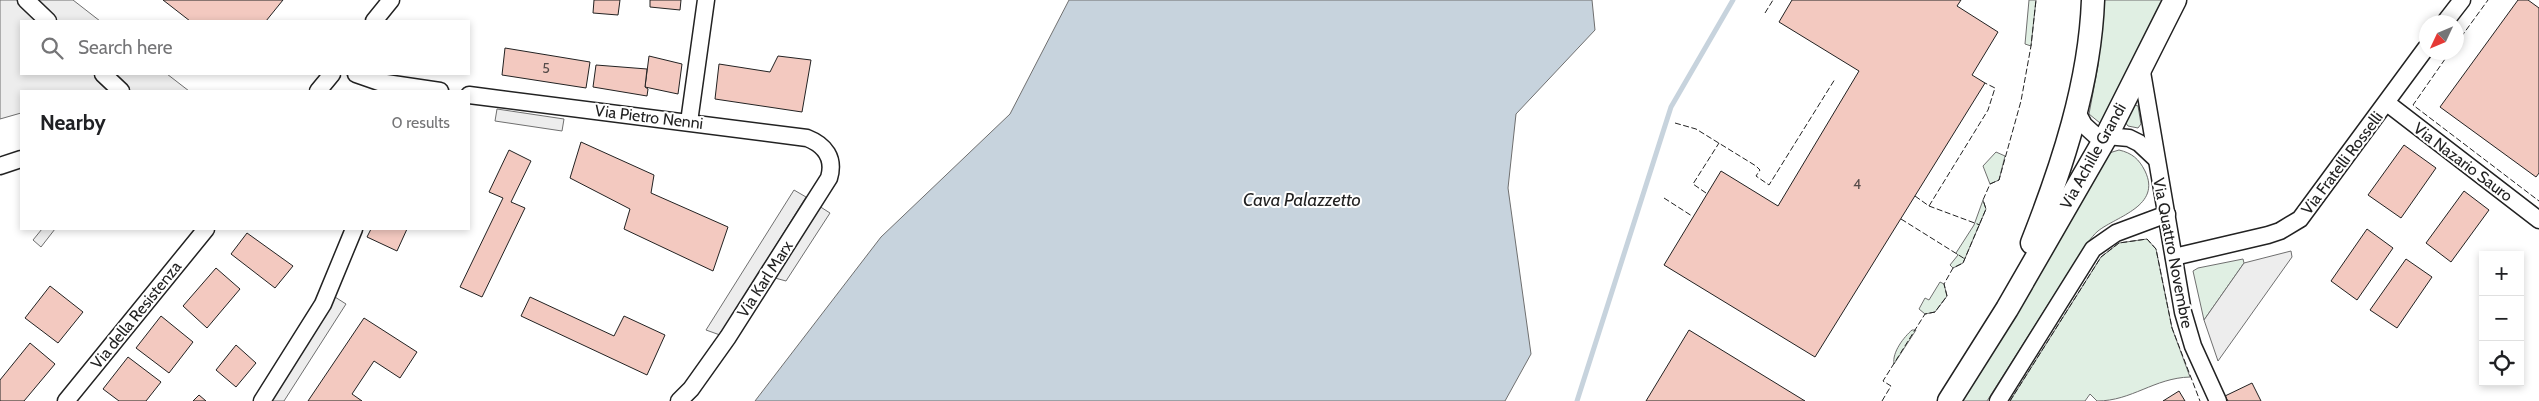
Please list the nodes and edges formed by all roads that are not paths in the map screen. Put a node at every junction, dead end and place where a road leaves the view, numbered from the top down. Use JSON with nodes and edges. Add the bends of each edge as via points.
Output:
{"nodes":[{"id":1,"x":26,"y":0,"type":"edge"},
{"id":2,"x":391,"y":0,"type":"edge"},
{"id":3,"x":706,"y":0,"type":"edge"},
{"id":4,"x":2093,"y":0,"type":"edge"},
{"id":5,"x":2175,"y":0,"type":"edge"},
{"id":6,"x":2462,"y":0,"type":"edge"},
{"id":7,"x":2450,"y":15,"type":"edge"},
{"id":8,"x":47,"y":20,"type":"edge"},
{"id":9,"x":375,"y":20,"type":"edge"},
{"id":10,"x":2419,"y":58,"type":"edge"},
{"id":11,"x":2141,"y":66,"type":"junction"},
{"id":12,"x":104,"y":75,"type":"edge"},
{"id":13,"x":331,"y":75,"type":"edge"},
{"id":14,"x":359,"y":75,"type":"edge"},
{"id":15,"x":407,"y":89,"type":"edge"},
{"id":16,"x":120,"y":90,"type":"edge"},
{"id":17,"x":319,"y":90,"type":"edge"},
{"id":18,"x":424,"y":90,"type":"edge"},
{"id":19,"x":470,"y":95,"type":"edge"},
{"id":20,"x":2386,"y":103,"type":"junction"},
{"id":21,"x":2076,"y":110,"type":"junction"},
{"id":22,"x":689,"y":122,"type":"junction"},
{"id":23,"x":2106,"y":137,"type":"junction"},
{"id":24,"x":826,"y":150,"type":"joint"},
{"id":25,"x":2155,"y":158,"type":"junction"},
{"id":26,"x":20,"y":159,"type":"edge"},
{"id":27,"x":0,"y":166,"type":"edge"},
{"id":28,"x":2167,"y":214,"type":"junction"},
{"id":29,"x":2539,"y":220,"type":"edge"},
{"id":30,"x":205,"y":230,"type":"edge"},
{"id":31,"x":354,"y":230,"type":"edge"},
{"id":32,"x":2174,"y":257,"type":"junction"},
{"id":33,"x":2007,"y":309,"type":"junction"},
{"id":34,"x":66,"y":401,"type":"edge"},
{"id":35,"x":262,"y":401,"type":"edge"},
{"id":36,"x":679,"y":401,"type":"edge"},
{"id":37,"x":1949,"y":401,"type":"edge"},
{"id":38,"x":1998,"y":401,"type":"edge"},
{"id":39,"x":2218,"y":401,"type":"edge"}],
"edges":[{"from":1,"to":8,"type":"street"},
{"from":2,"to":9,"type":"street"},
{"from":3,"to":22,"type":"street"},
{"from":4,"to":21,"type":"main road","name":"Via Achille Grandi"},
{"from":5,"to":11,"type":"main road","name":"Via Achille Grandi"},
{"from":6,"to":7,"type":"street"},
{"from":10,"to":20,"type":"street","name":"Via Fratelli Rosselli"},
{"from":11,"to":23,"type":"main road","name":"Via Achille Grandi"},
{"from":11,"to":25,"type":"street","name":"Via Quattro Novembre"},
{"from":12,"to":16,"type":"street"},
{"from":13,"to":17,"type":"street"},
{"from":14,"to":15,"type":"street"},
{"from":15,"to":18,"type":"street"},
{"from":19,"to":22,"type":"street","name":"Via Pietro Nenni"},
{"from":20,"to":29,"type":"street","name":"Via Nazario Sauro"},
{"from":20,"to":32,"type":"street","name":"Via Fratelli Rosselli","via":[[2300,219],[2268,235]]},
{"from":21,"to":23,"type":"street","via":[[2089,131]]},
{"from":21,"to":33,"type":"main road","name":"Via Achille Grandi","via":[[2046,207]]},
{"from":22,"to":24,"type":"street","name":"Via Pietro Nenni","via":[[806,138],[818,142]]},
{"from":23,"to":25,"type":"street","name":"Via Quattro Novembre","via":[[2122,136],[2135,140]]},
{"from":23,"to":33,"type":"main road","name":"Via Achille Grandi"},
{"from":24,"to":36,"type":"street","name":"Via Karl Marx","via":[[832,168],[829,178],[728,337]]},
{"from":25,"to":28,"type":"street","name":"Via Quattro Novembre"},
{"from":26,"to":27,"type":"street"},
{"from":28,"to":32,"type":"street","name":"Via Quattro Novembre"},
{"from":28,"to":38,"type":"street","via":[[2116,233],[2093,249]]},
{"from":30,"to":34,"type":"street","name":"Via della Resistenza"},
{"from":31,"to":35,"type":"street","via":[[323,304]]},
{"from":32,"to":39,"type":"street","name":"Via Quattro Novembre","via":[[2188,329]]},
{"from":33,"to":37,"type":"main road","name":"Via Achille Grandi"}]}
